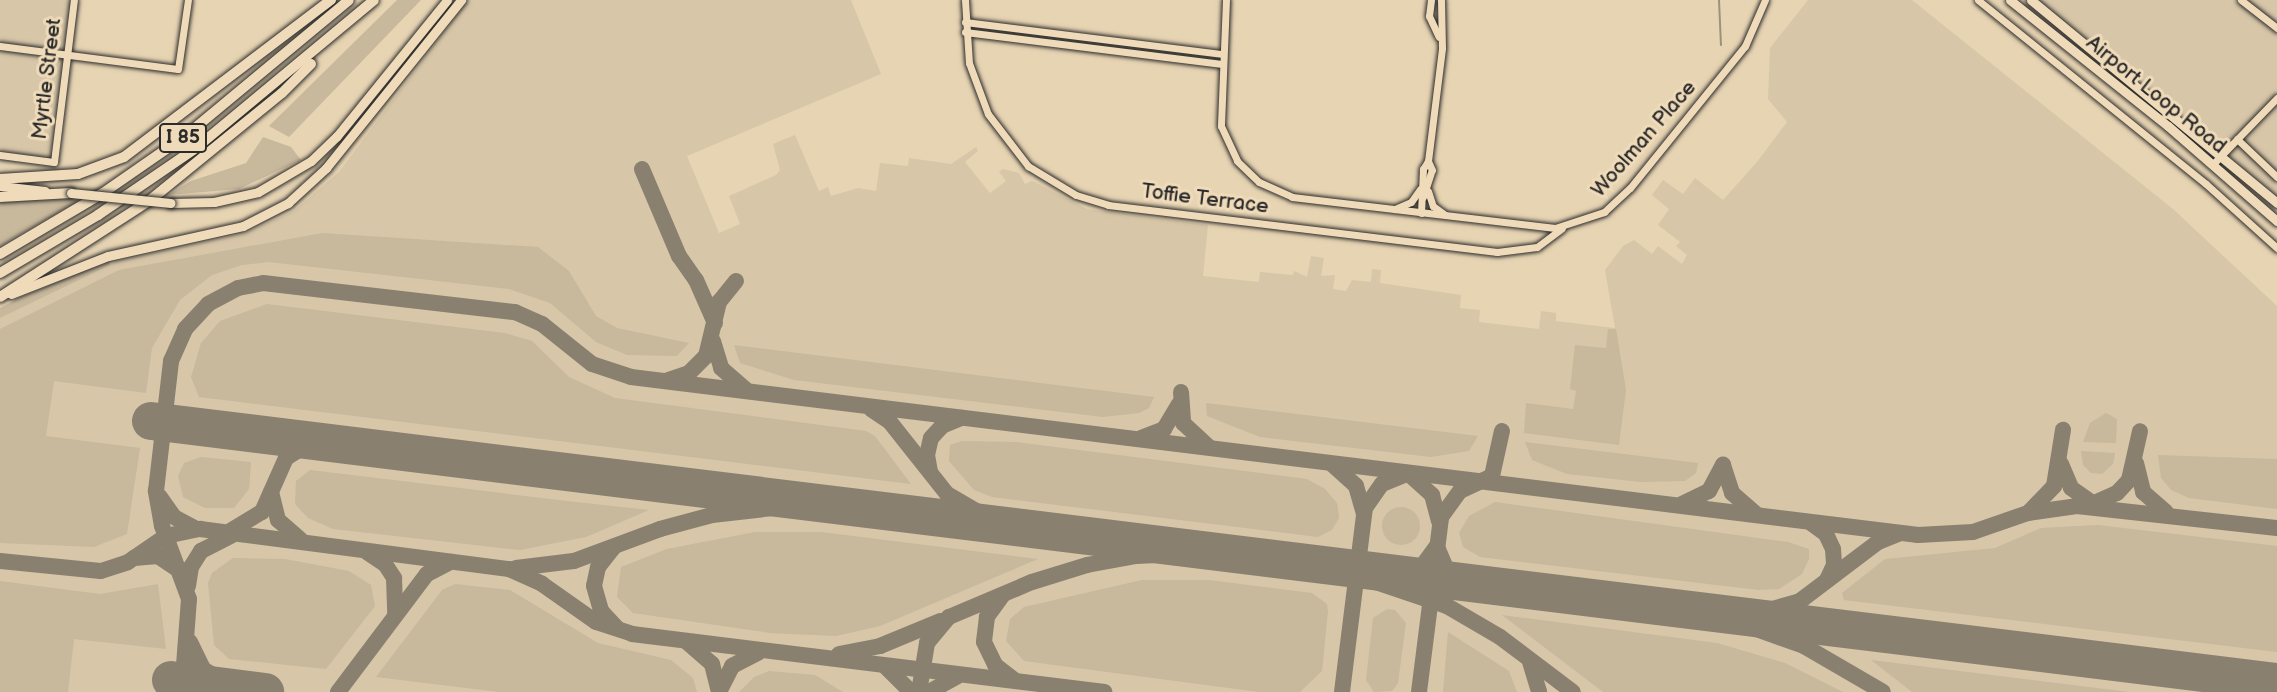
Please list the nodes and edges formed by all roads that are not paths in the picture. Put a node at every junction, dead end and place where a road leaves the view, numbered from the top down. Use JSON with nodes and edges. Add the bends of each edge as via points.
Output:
{"nodes":[{"id":1,"x":74,"y":0,"type":"edge"},
{"id":2,"x":188,"y":0,"type":"edge"},
{"id":3,"x":331,"y":0,"type":"edge"},
{"id":4,"x":349,"y":0,"type":"edge"},
{"id":5,"x":374,"y":0,"type":"edge"},
{"id":6,"x":447,"y":0,"type":"edge"},
{"id":7,"x":461,"y":0,"type":"edge"},
{"id":8,"x":965,"y":0,"type":"edge"},
{"id":9,"x":1226,"y":0,"type":"edge"},
{"id":10,"x":1431,"y":0,"type":"edge"},
{"id":11,"x":1441,"y":0,"type":"edge"},
{"id":12,"x":1765,"y":0,"type":"edge"},
{"id":13,"x":1978,"y":0,"type":"edge"},
{"id":14,"x":2010,"y":0,"type":"edge"},
{"id":15,"x":2031,"y":0,"type":"edge"},
{"id":16,"x":2241,"y":0,"type":"edge"},
{"id":17,"x":965,"y":22,"type":"junction"},
{"id":18,"x":2277,"y":28,"type":"edge"},
{"id":19,"x":965,"y":32,"type":"junction"},
{"id":20,"x":1027,"y":35,"type":"junction"},
{"id":21,"x":336,"y":36,"type":"junction"},
{"id":22,"x":1075,"y":36,"type":"junction"},
{"id":23,"x":1439,"y":37,"type":"junction"},
{"id":24,"x":1136,"y":44,"type":"junction"},
{"id":25,"x":1074,"y":45,"type":"junction"},
{"id":26,"x":0,"y":46,"type":"edge"},
{"id":27,"x":1135,"y":53,"type":"junction"},
{"id":28,"x":1223,"y":54,"type":"junction"},
{"id":29,"x":68,"y":55,"type":"junction"},
{"id":30,"x":1222,"y":64,"type":"junction"},
{"id":31,"x":2277,"y":98,"type":"edge"},
{"id":32,"x":2237,"y":139,"type":"junction"},
{"id":33,"x":0,"y":155,"type":"edge"},
{"id":34,"x":2222,"y":155,"type":"junction"},
{"id":35,"x":2213,"y":164,"type":"junction"},
{"id":36,"x":2277,"y":177,"type":"edge"},
{"id":37,"x":0,"y":179,"type":"edge"},
{"id":38,"x":0,"y":186,"type":"edge"},
{"id":39,"x":1424,"y":192,"type":"junction"},
{"id":40,"x":71,"y":193,"type":"junction"},
{"id":41,"x":0,"y":197,"type":"edge"},
{"id":42,"x":2277,"y":204,"type":"edge"},
{"id":43,"x":1394,"y":209,"type":"junction"},
{"id":44,"x":1421,"y":213,"type":"junction"},
{"id":45,"x":1447,"y":216,"type":"junction"},
{"id":46,"x":2277,"y":220,"type":"edge"},
{"id":47,"x":1562,"y":228,"type":"junction"},
{"id":48,"x":2277,"y":248,"type":"edge"},
{"id":49,"x":0,"y":254,"type":"edge"},
{"id":50,"x":0,"y":273,"type":"edge"},
{"id":51,"x":0,"y":298,"type":"edge"}],
"edges":[{"from":1,"to":29,"type":"street","name":"Myrtle Street"},
{"from":2,"to":29,"type":"street","via":[[178,69]]},
{"from":3,"to":37,"type":"highway","via":[[124,157],[68,176]]},
{"from":4,"to":49,"type":"highway","number":"I 85","via":[[184,137],[103,193]]},
{"from":5,"to":21,"type":"highway","number":"I 85"},
{"from":6,"to":40,"type":"main road","bridge":true,"via":[[337,136],[311,162],[276,184],[246,195],[171,203]]},
{"from":7,"to":51,"type":"main road","via":[[326,168],[288,203],[243,226],[108,256]]},
{"from":8,"to":17,"type":"street","name":"Toffie Terrace"},
{"from":9,"to":28,"type":"street","name":"Woolman Place"},
{"from":10,"to":23,"type":"street","via":[[1429,16]]},
{"from":11,"to":23,"type":"street"},
{"from":12,"to":47,"type":"street","name":"Woolman Place","via":[[1748,41],[1612,207]]},
{"from":13,"to":48,"type":"street","via":[[2206,184]]},
{"from":14,"to":35,"type":"main road","name":"Airport Loop Road"},
{"from":15,"to":34,"type":"main road","name":"Airport Loop Road"},
{"from":16,"to":18,"type":"street"},
{"from":17,"to":19,"type":"street","name":"Toffie Terrace"},
{"from":17,"to":20,"type":"street"},
{"from":19,"to":20,"type":"street"},
{"from":19,"to":47,"type":"street","name":"Toffie Terrace","via":[[974,78],[1003,138],[1041,176],[1092,201],[1497,252],[1537,247]]},
{"from":20,"to":22,"type":"street"},
{"from":20,"to":25,"type":"street"},
{"from":21,"to":50,"type":"highway","number":"I 85","via":[[159,176]]},
{"from":21,"to":51,"type":"highway","via":[[282,93],[149,201]]},
{"from":22,"to":24,"type":"street"},
{"from":22,"to":25,"type":"street"},
{"from":23,"to":39,"type":"street","via":[[1442,48],[1428,161],[1432,170]]},
{"from":24,"to":27,"type":"street"},
{"from":24,"to":28,"type":"street"},
{"from":25,"to":27,"type":"street"},
{"from":26,"to":29,"type":"street"},
{"from":27,"to":30,"type":"street"},
{"from":28,"to":30,"type":"street","name":"Woolman Place"},
{"from":29,"to":33,"type":"street","name":"Myrtle Street","via":[[54,162]]},
{"from":30,"to":43,"type":"street","name":"Woolman Place","via":[[1221,126],[1229,150],[1247,172],[1281,194]]},
{"from":31,"to":32,"type":"street"},
{"from":32,"to":34,"type":"street"},
{"from":32,"to":36,"type":"street"},
{"from":34,"to":35,"type":"street"},
{"from":34,"to":42,"type":"main road","name":"Airport Loop Road"},
{"from":35,"to":46,"type":"main road","name":"Airport Loop Road"},
{"from":38,"to":40,"type":"main road"},
{"from":39,"to":43,"type":"street"},
{"from":39,"to":44,"type":"street"},
{"from":39,"to":45,"type":"street"},
{"from":40,"to":41,"type":"highway"},
{"from":43,"to":44,"type":"street","name":"Woolman Place"},
{"from":44,"to":45,"type":"street","name":"Woolman Place"},
{"from":45,"to":47,"type":"street","name":"Woolman Place"}]}
